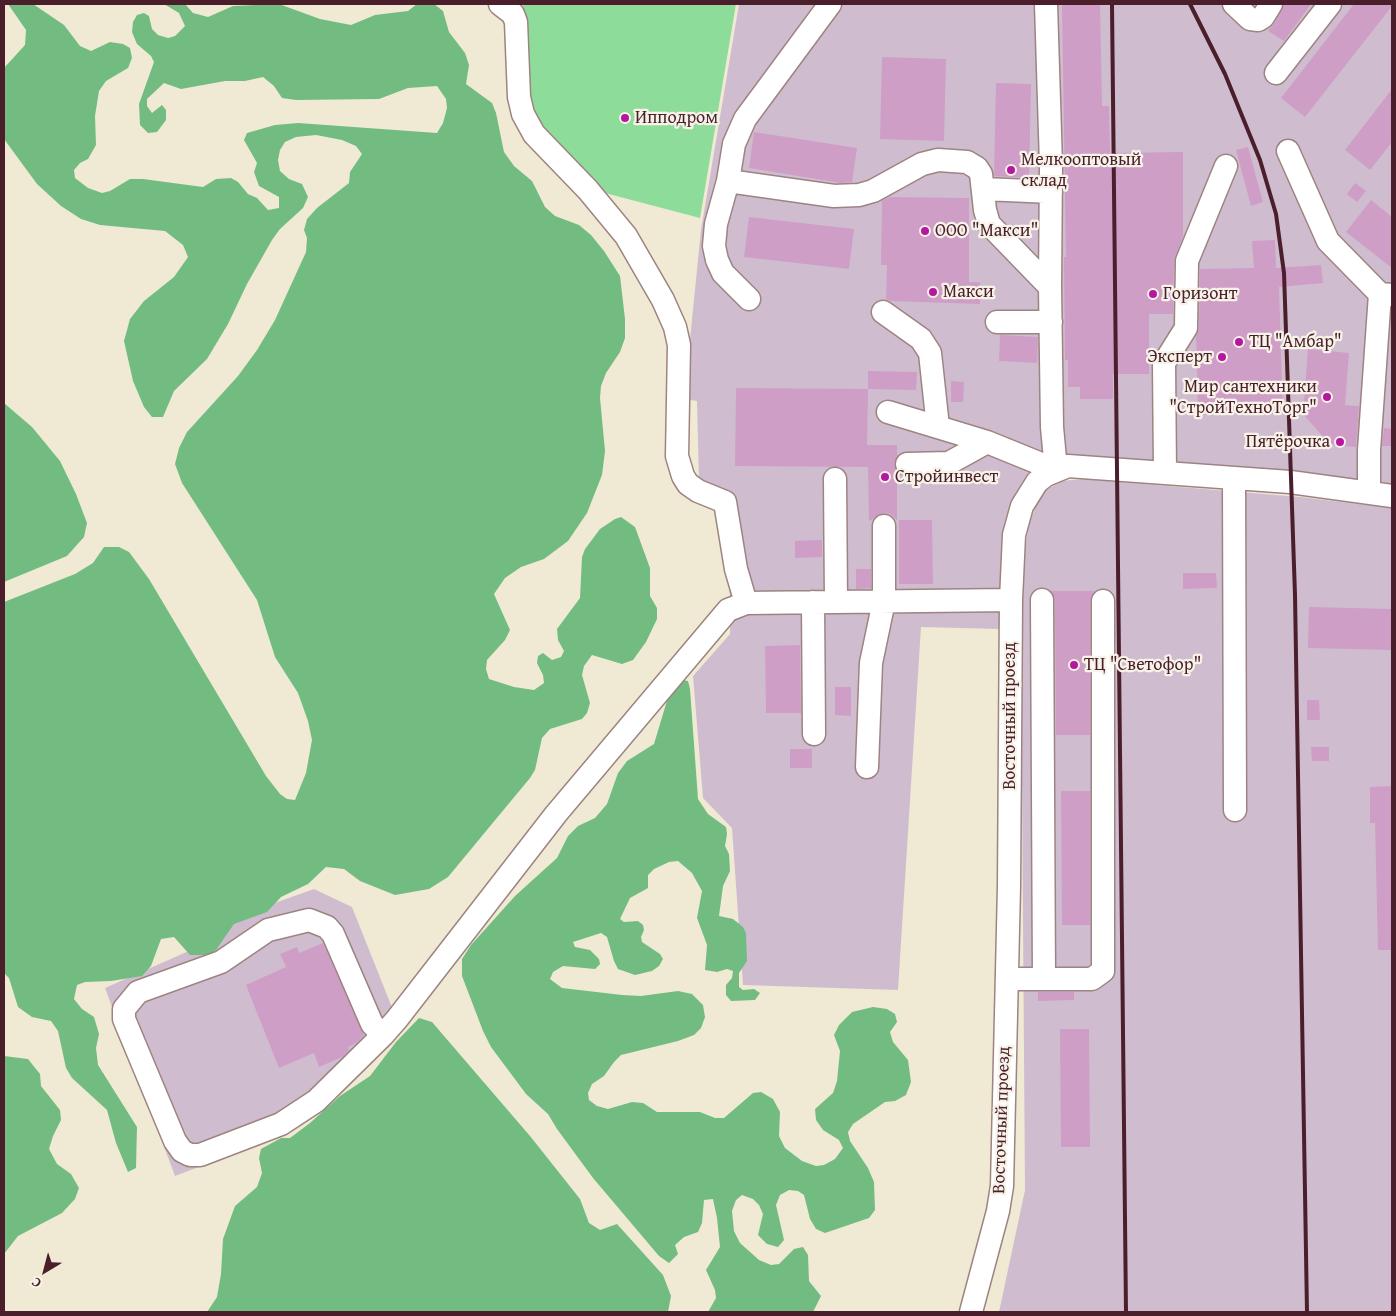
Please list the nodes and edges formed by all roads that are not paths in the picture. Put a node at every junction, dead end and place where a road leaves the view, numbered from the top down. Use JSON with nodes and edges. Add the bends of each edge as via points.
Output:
{"nodes":[{"id":1,"x":500,"y":4,"type":"edge"},
{"id":2,"x":830,"y":4,"type":"edge"},
{"id":3,"x":1046,"y":4,"type":"edge"},
{"id":4,"x":1234,"y":4,"type":"edge"},
{"id":5,"x":1271,"y":4,"type":"edge"},
{"id":6,"x":1330,"y":4,"type":"edge"},
{"id":7,"x":1276,"y":73,"type":"dead end"},
{"id":8,"x":1288,"y":151,"type":"dead end"},
{"id":9,"x":1226,"y":166,"type":"dead end"},
{"id":10,"x":728,"y":181,"type":"junction"},
{"id":11,"x":984,"y":189,"type":"junction"},
{"id":12,"x":1051,"y":192,"type":"junction"},
{"id":13,"x":1050,"y":287,"type":"junction"},
{"id":14,"x":1386,"y":295,"type":"edge"},
{"id":15,"x":748,"y":299,"type":"dead end"},
{"id":16,"x":883,"y":312,"type":"dead end"},
{"id":17,"x":997,"y":322,"type":"dead end"},
{"id":18,"x":1050,"y":322,"type":"junction"},
{"id":19,"x":888,"y":412,"type":"dead end"},
{"id":20,"x":938,"y":427,"type":"junction"},
{"id":21,"x":987,"y":442,"type":"junction"},
{"id":22,"x":907,"y":464,"type":"dead end"},
{"id":23,"x":1056,"y":470,"type":"junction"},
{"id":24,"x":1165,"y":473,"type":"junction"},
{"id":25,"x":1234,"y":478,"type":"junction"},
{"id":26,"x":835,"y":479,"type":"dead end"},
{"id":27,"x":1369,"y":492,"type":"junction"},
{"id":28,"x":1392,"y":496,"type":"edge"},
{"id":29,"x":884,"y":526,"type":"dead end"},
{"id":30,"x":1011,"y":600,"type":"junction"},
{"id":31,"x":1042,"y":600,"type":"dead end"},
{"id":32,"x":1103,"y":600,"type":"dead end"},
{"id":33,"x":836,"y":601,"type":"junction"},
{"id":34,"x":884,"y":601,"type":"junction"},
{"id":35,"x":813,"y":602,"type":"junction"},
{"id":36,"x":746,"y":603,"type":"junction"},
{"id":37,"x":814,"y":734,"type":"dead end"},
{"id":38,"x":867,"y":767,"type":"dead end"},
{"id":39,"x":1235,"y":810,"type":"dead end"},
{"id":40,"x":1007,"y":979,"type":"junction"},
{"id":41,"x":1044,"y":979,"type":"junction"},
{"id":42,"x":390,"y":1027,"type":"junction"},
{"id":43,"x":971,"y":1312,"type":"edge"}],
"edges":[{"from":1,"to":36,"type":"street","via":[[513,14],[516,22],[519,97],[523,114],[534,134],[588,190],[626,236],[675,327],[678,345],[677,456],[688,484],[725,502],[736,569]]},
{"from":2,"to":10,"type":"street","via":[[745,119],[734,144]]},
{"from":3,"to":12,"type":"street"},
{"from":4,"to":5,"type":"street","via":[[1250,19],[1258,20]]},
{"from":6,"to":7,"type":"street"},
{"from":8,"to":14,"type":"street","via":[[1328,241]]},
{"from":9,"to":24,"type":"street","via":[[1187,261],[1186,328],[1164,363]]},
{"from":10,"to":11,"type":"street","via":[[834,196],[859,195],[873,191],[922,164],[958,160],[977,168]]},
{"from":10,"to":15,"type":"street","via":[[716,224],[714,246],[723,273]]},
{"from":11,"to":12,"type":"street"},
{"from":11,"to":13,"type":"street","via":[[989,224]]},
{"from":12,"to":13,"type":"street"},
{"from":13,"to":18,"type":"street"},
{"from":14,"to":27,"type":"street","via":[[1369,450]]},
{"from":16,"to":20,"type":"street","via":[[921,339],[930,353]]},
{"from":17,"to":18,"type":"street"},
{"from":18,"to":23,"type":"street"},
{"from":19,"to":20,"type":"street"},
{"from":20,"to":21,"type":"street"},
{"from":21,"to":22,"type":"street","via":[[949,463]]},
{"from":21,"to":23,"type":"street"},
{"from":23,"to":24,"type":"street","name":"Восточный проезд","via":[[1088,466]]},
{"from":23,"to":30,"type":"street","name":"Восточный проезд","via":[[1037,482],[1029,492],[1018,518],[1014,535]]},
{"from":24,"to":25,"type":"street","name":"Восточный проезд"},
{"from":25,"to":27,"type":"street","name":"Восточный проезд"},
{"from":25,"to":39,"type":"street"},
{"from":26,"to":33,"type":"street"},
{"from":27,"to":28,"type":"street","name":"Восточный проезд"},
{"from":29,"to":34,"type":"street"},
{"from":30,"to":34,"type":"street"},
{"from":30,"to":40,"type":"street","name":"Восточный проезд"},
{"from":31,"to":41,"type":"street"},
{"from":32,"to":41,"type":"street","via":[[1104,965],[1103,971],[1092,979]]},
{"from":33,"to":34,"type":"street"},
{"from":33,"to":35,"type":"street"},
{"from":34,"to":38,"type":"street","via":[[871,663]]},
{"from":35,"to":36,"type":"street"},
{"from":35,"to":37,"type":"street"},
{"from":36,"to":42,"type":"street","via":[[728,610],[556,814]]},
{"from":40,"to":41,"type":"street"},
{"from":40,"to":43,"type":"street","name":"Восточный проезд","via":[[1002,1186]]},
{"from":42,"to":42,"type":"street","via":[[316,1101],[295,1116],[200,1156],[182,1151],[175,1141],[124,1019],[124,1009],[138,992],[221,962],[268,930],[309,920],[322,924],[333,934],[372,1024]]}]}
